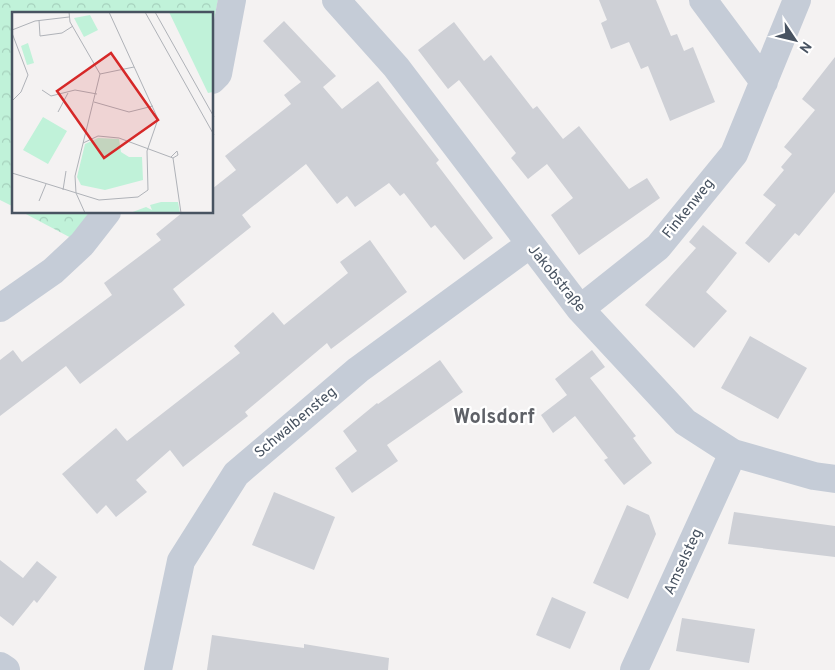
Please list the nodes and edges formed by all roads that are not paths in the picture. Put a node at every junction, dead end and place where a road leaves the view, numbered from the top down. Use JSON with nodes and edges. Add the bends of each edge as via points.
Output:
{"nodes":[{"id":1,"x":232,"y":0,"type":"edge"},
{"id":2,"x":336,"y":0,"type":"edge"},
{"id":3,"x":702,"y":0,"type":"edge"},
{"id":4,"x":797,"y":0,"type":"edge"},
{"id":5,"x":214,"y":78,"type":"edge"},
{"id":6,"x":764,"y":82,"type":"junction"},
{"id":7,"x":105,"y":214,"type":"edge"},
{"id":8,"x":529,"y":245,"type":"junction"},
{"id":9,"x":0,"y":308,"type":"edge"},
{"id":10,"x":580,"y":309,"type":"junction"},
{"id":11,"x":733,"y":454,"type":"junction"},
{"id":12,"x":835,"y":479,"type":"edge"},
{"id":13,"x":0,"y":666,"type":"edge"},
{"id":14,"x":6,"y":670,"type":"edge"},
{"id":15,"x":158,"y":670,"type":"edge"},
{"id":16,"x":634,"y":670,"type":"edge"}],
"edges":[{"from":1,"to":5,"type":"street","via":[[218,74]]},
{"from":2,"to":8,"type":"street","name":"Jakobstraße","via":[[396,67]]},
{"from":3,"to":6,"type":"street"},
{"from":4,"to":6,"type":"street","name":"Finkenweg"},
{"from":6,"to":10,"type":"street","name":"Finkenweg","via":[[734,154],[658,247]]},
{"from":7,"to":9,"type":"street","via":[[82,244],[53,271]]},
{"from":8,"to":10,"type":"street","name":"Jakobstraße"},
{"from":8,"to":15,"type":"street","name":"Schwalbensteg","via":[[358,370],[236,474],[181,561]]},
{"from":10,"to":11,"type":"street","name":"Jakobstraße","via":[[685,422]]},
{"from":11,"to":12,"type":"street","name":"Jakobstraße"},
{"from":11,"to":16,"type":"street","name":"Amselsteg"},
{"from":13,"to":14,"type":"street"}]}
